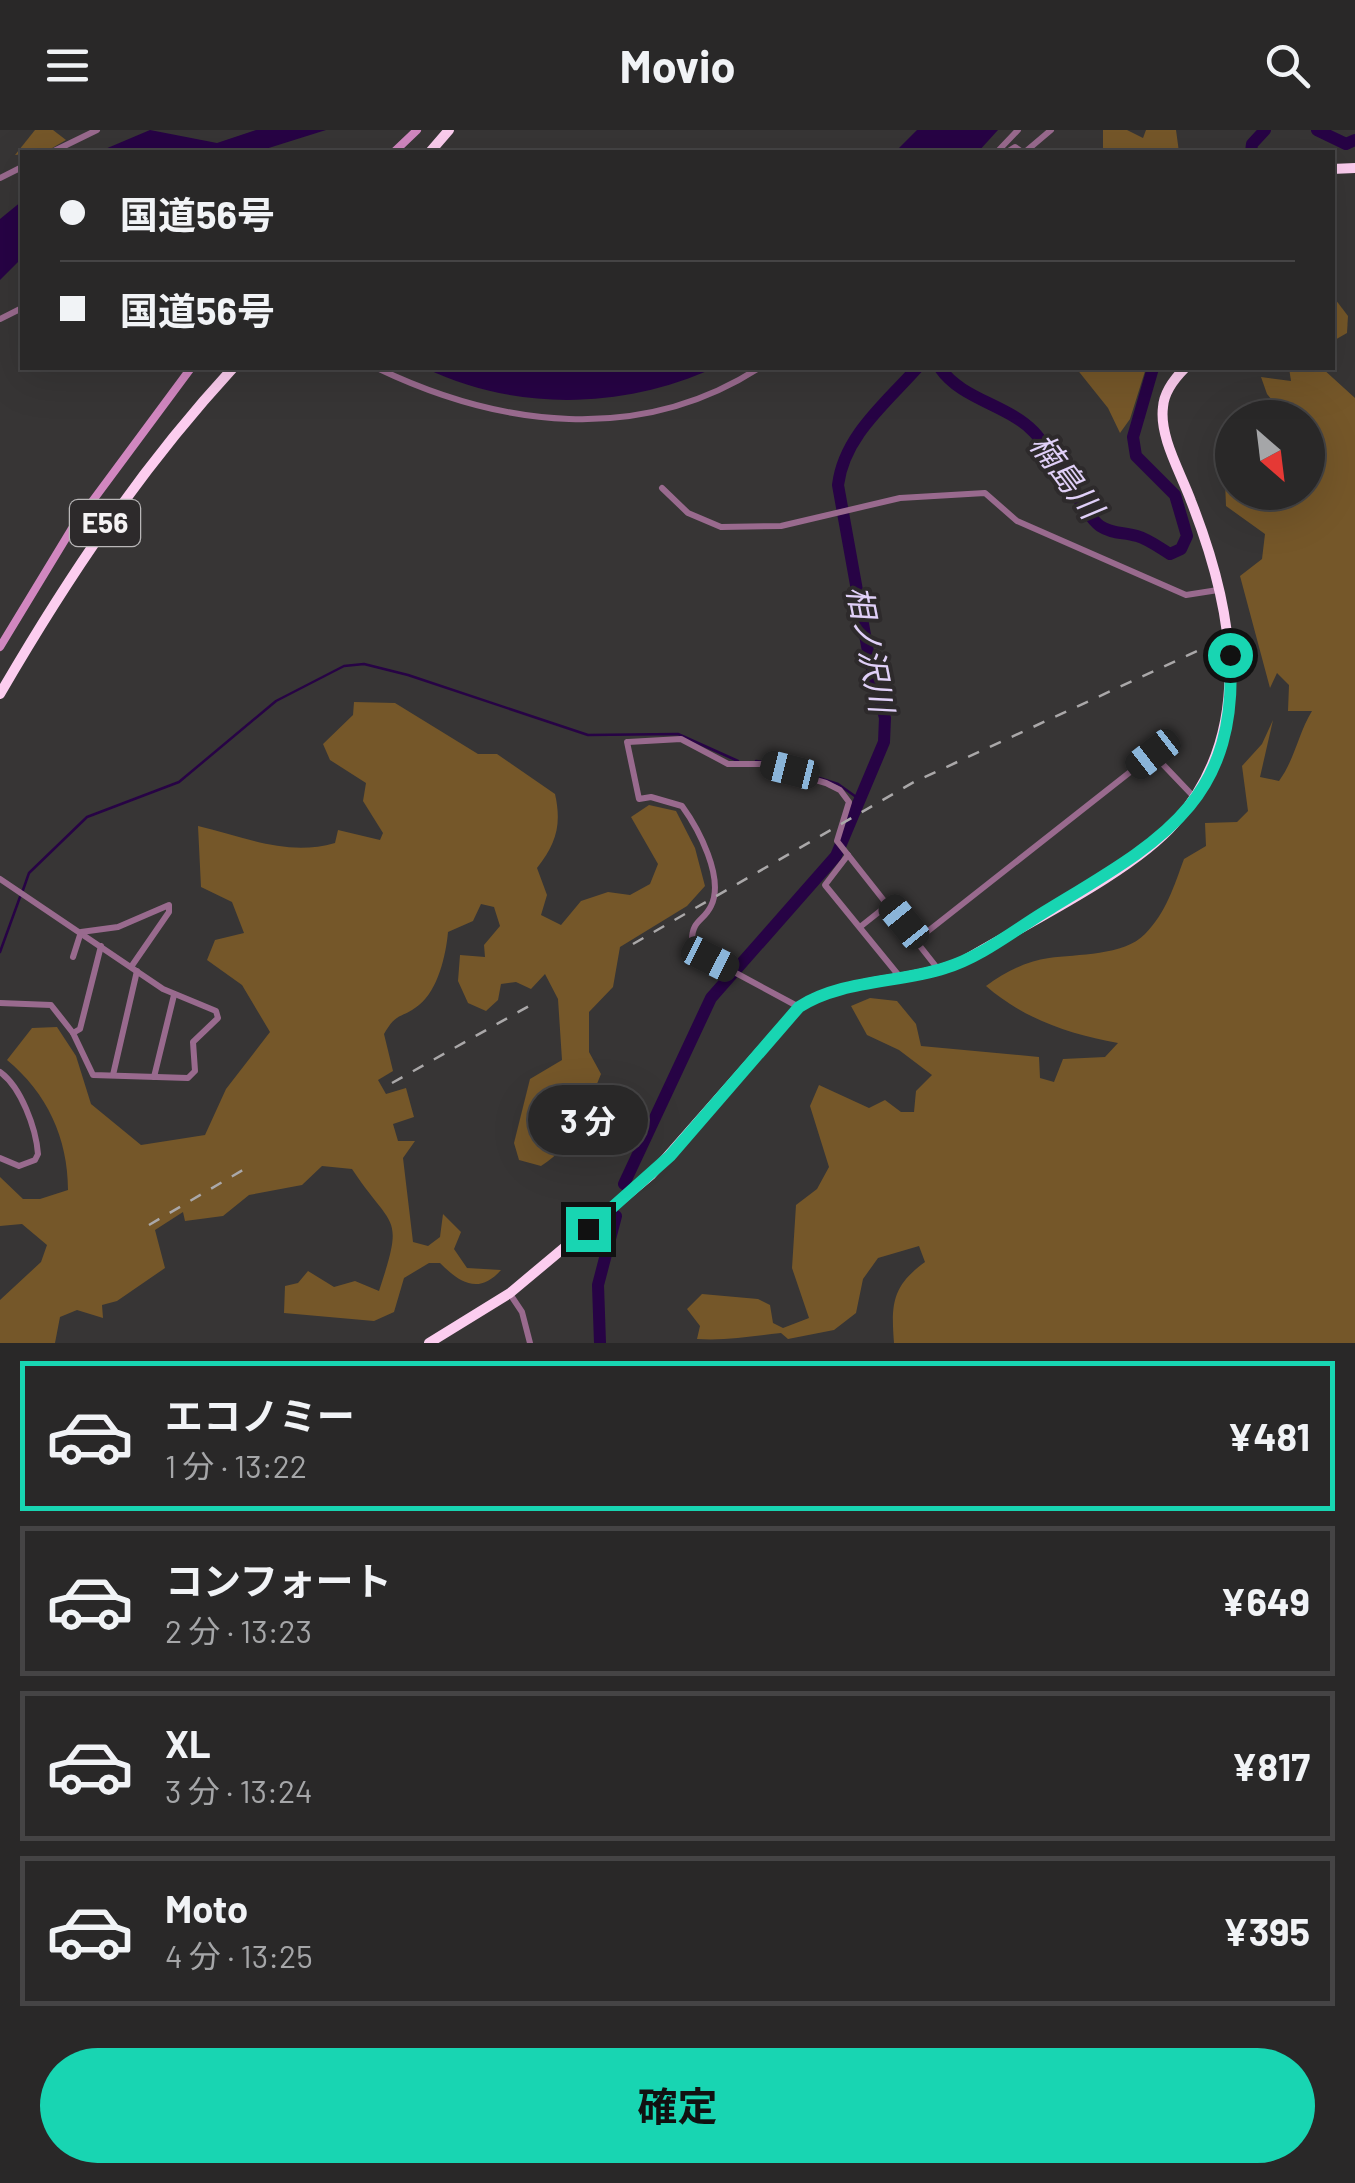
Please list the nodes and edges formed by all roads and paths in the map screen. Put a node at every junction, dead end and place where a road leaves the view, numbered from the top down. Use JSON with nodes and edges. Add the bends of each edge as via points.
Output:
{"nodes":[{"id":1,"x":96,"y":130,"type":"edge"},
{"id":2,"x":417,"y":130,"type":"edge"},
{"id":3,"x":449,"y":130,"type":"edge"},
{"id":4,"x":1018,"y":130,"type":"edge"},
{"id":5,"x":1051,"y":130,"type":"edge"},
{"id":6,"x":56,"y":150,"type":"edge"},
{"id":7,"x":396,"y":150,"type":"edge"},
{"id":8,"x":432,"y":150,"type":"edge"},
{"id":9,"x":998,"y":150,"type":"edge"},
{"id":10,"x":1026,"y":150,"type":"edge"},
{"id":11,"x":189,"y":370,"type":"edge"},
{"id":12,"x":231,"y":370,"type":"edge"},
{"id":13,"x":382,"y":370,"type":"edge"},
{"id":14,"x":755,"y":370,"type":"edge"},
{"id":15,"x":1183,"y":370,"type":"edge"},
{"id":16,"x":662,"y":488,"type":"dead end"},
{"id":17,"x":1219,"y":590,"type":"junction"},
{"id":18,"x":0,"y":647,"type":"edge"},
{"id":19,"x":0,"y":694,"type":"edge"},
{"id":20,"x":1196,"y":798,"type":"junction"},
{"id":21,"x":847,"y":853,"type":"junction"},
{"id":22,"x":0,"y":879,"type":"edge"},
{"id":23,"x":889,"y":904,"type":"junction"},
{"id":24,"x":860,"y":928,"type":"junction"},
{"id":25,"x":81,"y":932,"type":"junction"},
{"id":26,"x":918,"y":939,"type":"junction"},
{"id":27,"x":102,"y":946,"type":"junction"},
{"id":28,"x":73,"y":957,"type":"dead end"},
{"id":29,"x":134,"y":969,"type":"junction"},
{"id":30,"x":939,"y":970,"type":"junction"},
{"id":31,"x":900,"y":979,"type":"junction"},
{"id":32,"x":174,"y":995,"type":"junction"},
{"id":33,"x":0,"y":1004,"type":"edge"},
{"id":34,"x":799,"y":1007,"type":"junction"},
{"id":35,"x":73,"y":1033,"type":"junction"},
{"id":36,"x":0,"y":1072,"type":"edge"},
{"id":37,"x":113,"y":1075,"type":"junction"},
{"id":38,"x":154,"y":1077,"type":"junction"},
{"id":39,"x":0,"y":1158,"type":"edge"},
{"id":40,"x":510,"y":1293,"type":"junction"},
{"id":41,"x":429,"y":1343,"type":"edge"},
{"id":42,"x":530,"y":1343,"type":"edge"}],
"edges":[{"from":1,"to":6,"type":"street"},
{"from":2,"to":7,"type":"main road"},
{"from":3,"to":8,"type":"highway"},
{"from":4,"to":9,"type":"street"},
{"from":5,"to":10,"type":"street"},
{"from":11,"to":18,"type":"main road","via":[[71,530]]},
{"from":12,"to":19,"type":"highway","number":"E56","via":[[122,500]]},
{"from":13,"to":14,"type":"street","via":[[466,405],[585,421],[660,412]]},
{"from":15,"to":17,"type":"highway","via":[[1168,390],[1163,421]]},
{"from":16,"to":17,"type":"street","via":[[707,526],[781,526],[900,498],[985,493],[1017,521],[1186,595]]},
{"from":17,"to":20,"type":"highway","via":[[1230,708],[1220,750]]},
{"from":20,"to":26,"type":"street","via":[[1153,754]]},
{"from":20,"to":30,"type":"highway","via":[[1140,854]]},
{"from":21,"to":23,"type":"street"},
{"from":21,"to":24,"type":"street","via":[[825,885]]},
{"from":21,"to":34,"type":"street","via":[[837,841],[849,802],[840,790],[761,764],[728,764],[681,739],[627,742],[639,798],[682,806],[702,842],[714,889],[692,940],[710,959]]},
{"from":22,"to":25,"type":"street"},
{"from":23,"to":24,"type":"street"},
{"from":23,"to":26,"type":"street"},
{"from":24,"to":31,"type":"street"},
{"from":25,"to":27,"type":"street"},
{"from":25,"to":28,"type":"street"},
{"from":25,"to":29,"type":"street","via":[[118,927],[169,905]]},
{"from":26,"to":30,"type":"street"},
{"from":27,"to":29,"type":"street"},
{"from":27,"to":35,"type":"street","via":[[80,1029]]},
{"from":29,"to":32,"type":"street"},
{"from":29,"to":37,"type":"street"},
{"from":30,"to":31,"type":"highway"},
{"from":31,"to":34,"type":"highway","via":[[822,995]]},
{"from":32,"to":38,"type":"street"},
{"from":32,"to":38,"type":"street","via":[[216,1011],[218,1018],[193,1042],[194,1075]]},
{"from":33,"to":35,"type":"street","via":[[51,1004]]},
{"from":34,"to":40,"type":"highway","via":[[670,1156]]},
{"from":35,"to":37,"type":"street","via":[[88,1070]]},
{"from":36,"to":39,"type":"street","via":[[24,1106],[38,1154],[19,1166]]},
{"from":37,"to":38,"type":"street"},
{"from":40,"to":41,"type":"highway"},
{"from":40,"to":42,"type":"street"}]}
